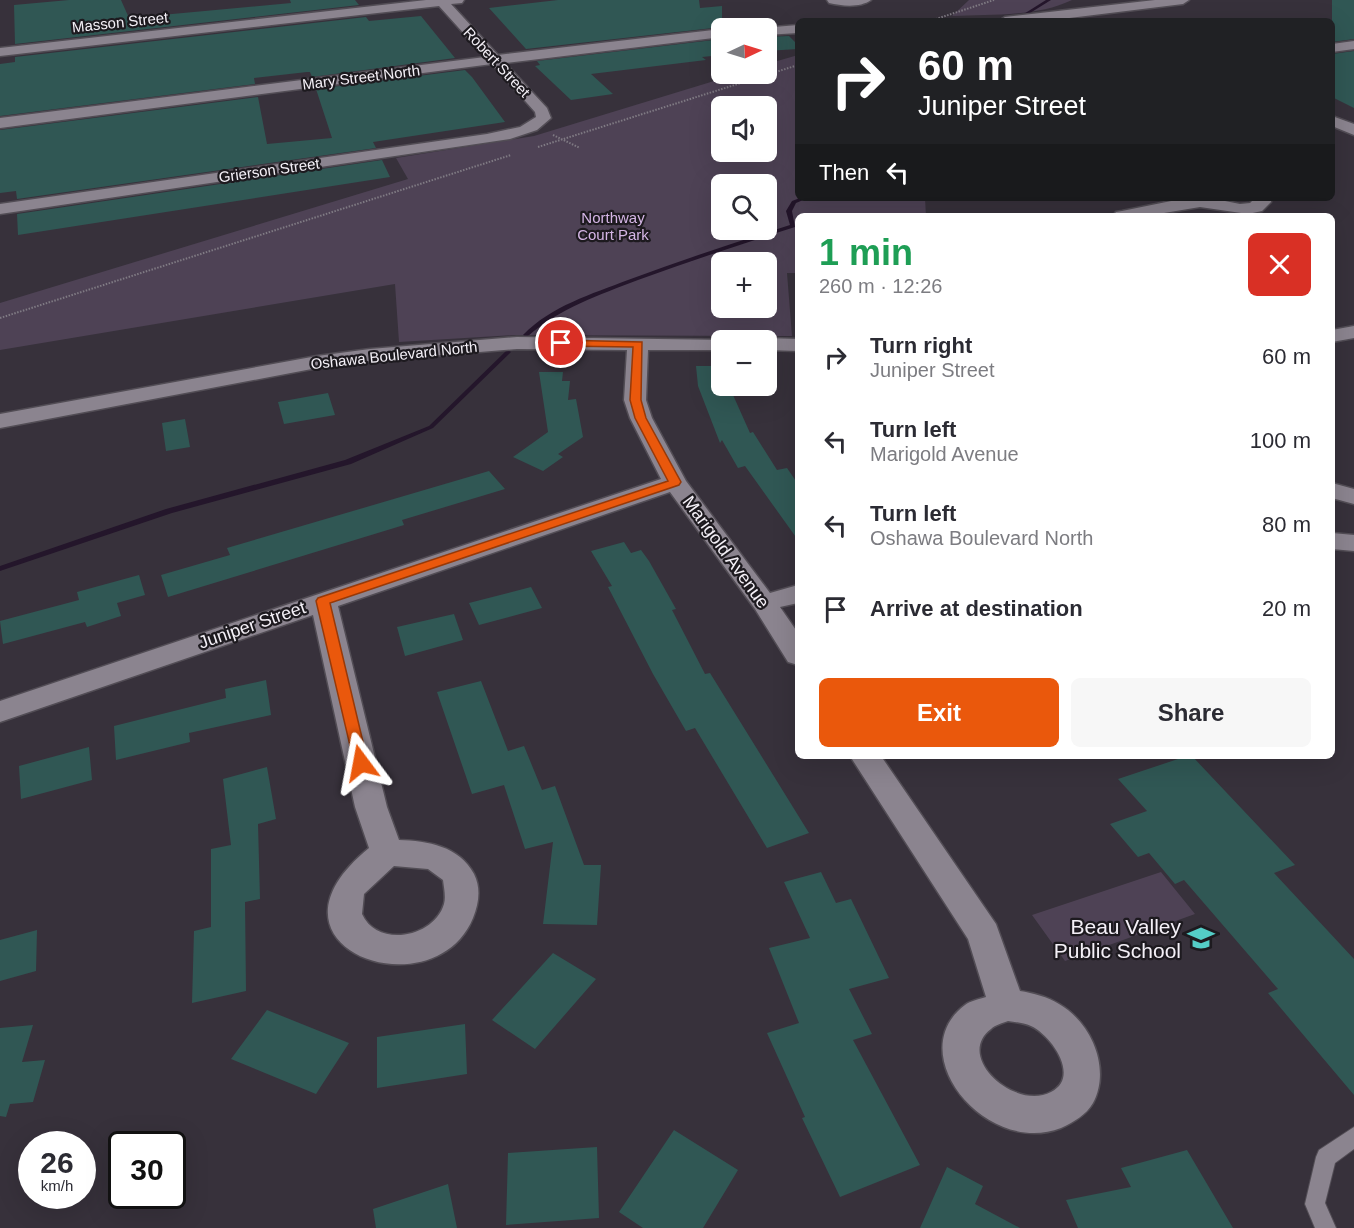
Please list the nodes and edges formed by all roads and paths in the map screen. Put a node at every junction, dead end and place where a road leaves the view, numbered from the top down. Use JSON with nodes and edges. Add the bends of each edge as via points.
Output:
{"nodes":[{"id":1,"x":458,"y":0,"type":"edge"},
{"id":2,"x":833,"y":0,"type":"edge"},
{"id":3,"x":865,"y":0,"type":"edge"},
{"id":4,"x":994,"y":0,"type":"edge"},
{"id":5,"x":1183,"y":0,"type":"edge"},
{"id":6,"x":441,"y":1,"type":"edge"},
{"id":7,"x":942,"y":18,"type":"edge"},
{"id":8,"x":1037,"y":18,"type":"edge"},
{"id":9,"x":795,"y":29,"type":"edge"},
{"id":10,"x":777,"y":30,"type":"edge"},
{"id":11,"x":711,"y":34,"type":"edge"},
{"id":12,"x":1354,"y":45,"type":"edge"},
{"id":13,"x":1335,"y":48,"type":"edge"},
{"id":14,"x":0,"y":52,"type":"edge"},
{"id":15,"x":495,"y":61,"type":"junction"},
{"id":16,"x":795,"y":66,"type":"edge"},
{"id":17,"x":1335,"y":121,"type":"edge"},
{"id":18,"x":0,"y":123,"type":"edge"},
{"id":19,"x":535,"y":127,"type":"junction"},
{"id":20,"x":1354,"y":130,"type":"edge"},
{"id":21,"x":562,"y":140,"type":"junction"},
{"id":22,"x":580,"y":148,"type":"dead end"},
{"id":23,"x":528,"y":150,"type":"dead end"},
{"id":24,"x":518,"y":153,"type":"dead end"},
{"id":25,"x":1195,"y":201,"type":"edge"},
{"id":26,"x":1205,"y":201,"type":"edge"},
{"id":27,"x":1263,"y":201,"type":"edge"},
{"id":28,"x":0,"y":209,"type":"edge"},
{"id":29,"x":1137,"y":213,"type":"edge"},
{"id":30,"x":0,"y":318,"type":"edge"},
{"id":31,"x":1354,"y":332,"type":"edge"},
{"id":32,"x":1335,"y":335,"type":"edge"},
{"id":33,"x":638,"y":344,"type":"junction"},
{"id":34,"x":711,"y":344,"type":"edge"},
{"id":35,"x":777,"y":344,"type":"edge"},
{"id":36,"x":795,"y":345,"type":"edge"},
{"id":37,"x":0,"y":421,"type":"edge"},
{"id":38,"x":675,"y":482,"type":"junction"},
{"id":39,"x":1335,"y":490,"type":"edge"},
{"id":40,"x":1354,"y":497,"type":"edge"},
{"id":41,"x":1335,"y":541,"type":"edge"},
{"id":42,"x":1354,"y":543,"type":"edge"},
{"id":43,"x":795,"y":595,"type":"edge"},
{"id":44,"x":322,"y":601,"type":"junction"},
{"id":45,"x":764,"y":603,"type":"junction"},
{"id":46,"x":795,"y":650,"type":"edge"},
{"id":47,"x":0,"y":712,"type":"edge"},
{"id":48,"x":867,"y":759,"type":"edge"},
{"id":49,"x":387,"y":852,"type":"dead end"},
{"id":50,"x":1007,"y":1005,"type":"dead end"},
{"id":51,"x":1354,"y":1137,"type":"edge"},
{"id":52,"x":1326,"y":1228,"type":"edge"}],
"edges":[{"from":1,"to":6,"type":"street","name":"Masson Street"},
{"from":2,"to":3,"type":"street"},
{"from":4,"to":7,"type":"path"},
{"from":5,"to":8,"type":"street"},
{"from":6,"to":14,"type":"street","name":"Masson Street"},
{"from":6,"to":15,"type":"street","name":"Robert Street"},
{"from":9,"to":10,"type":"street"},
{"from":11,"to":15,"type":"street","name":"Mary Street North"},
{"from":12,"to":13,"type":"street"},
{"from":15,"to":18,"type":"street","name":"Mary Street North"},
{"from":15,"to":19,"type":"street","name":"Robert Street","via":[[542,111],[544,118]]},
{"from":16,"to":21,"type":"path"},
{"from":17,"to":20,"type":"street"},
{"from":19,"to":21,"type":"path"},
{"from":19,"to":28,"type":"street","name":"Grierson Street","via":[[487,139]]},
{"from":21,"to":22,"type":"path"},
{"from":21,"to":23,"type":"path"},
{"from":24,"to":30,"type":"path"},
{"from":25,"to":29,"type":"street"},
{"from":26,"to":27,"type":"street","via":[[1243,209]]},
{"from":31,"to":32,"type":"street"},
{"from":33,"to":34,"type":"street","name":"Oshawa Boulevard North"},
{"from":33,"to":37,"type":"street","name":"Oshawa Boulevard North","via":[[517,343],[370,355]]},
{"from":33,"to":38,"type":"street","name":"Marigold Avenue","via":[[635,400]]},
{"from":35,"to":36,"type":"street"},
{"from":38,"to":44,"type":"street","name":"Juniper Street"},
{"from":38,"to":45,"type":"street","name":"Marigold Avenue"},
{"from":39,"to":40,"type":"street"},
{"from":41,"to":42,"type":"street"},
{"from":43,"to":45,"type":"street"},
{"from":44,"to":47,"type":"street","name":"Juniper Street"},
{"from":44,"to":49,"type":"street","via":[[371,807]]},
{"from":45,"to":46,"type":"street","name":"Marigold Avenue"},
{"from":48,"to":50,"type":"street","via":[[984,934]]},
{"from":51,"to":52,"type":"lane","via":[[1326,1157],[1316,1204]]}]}
